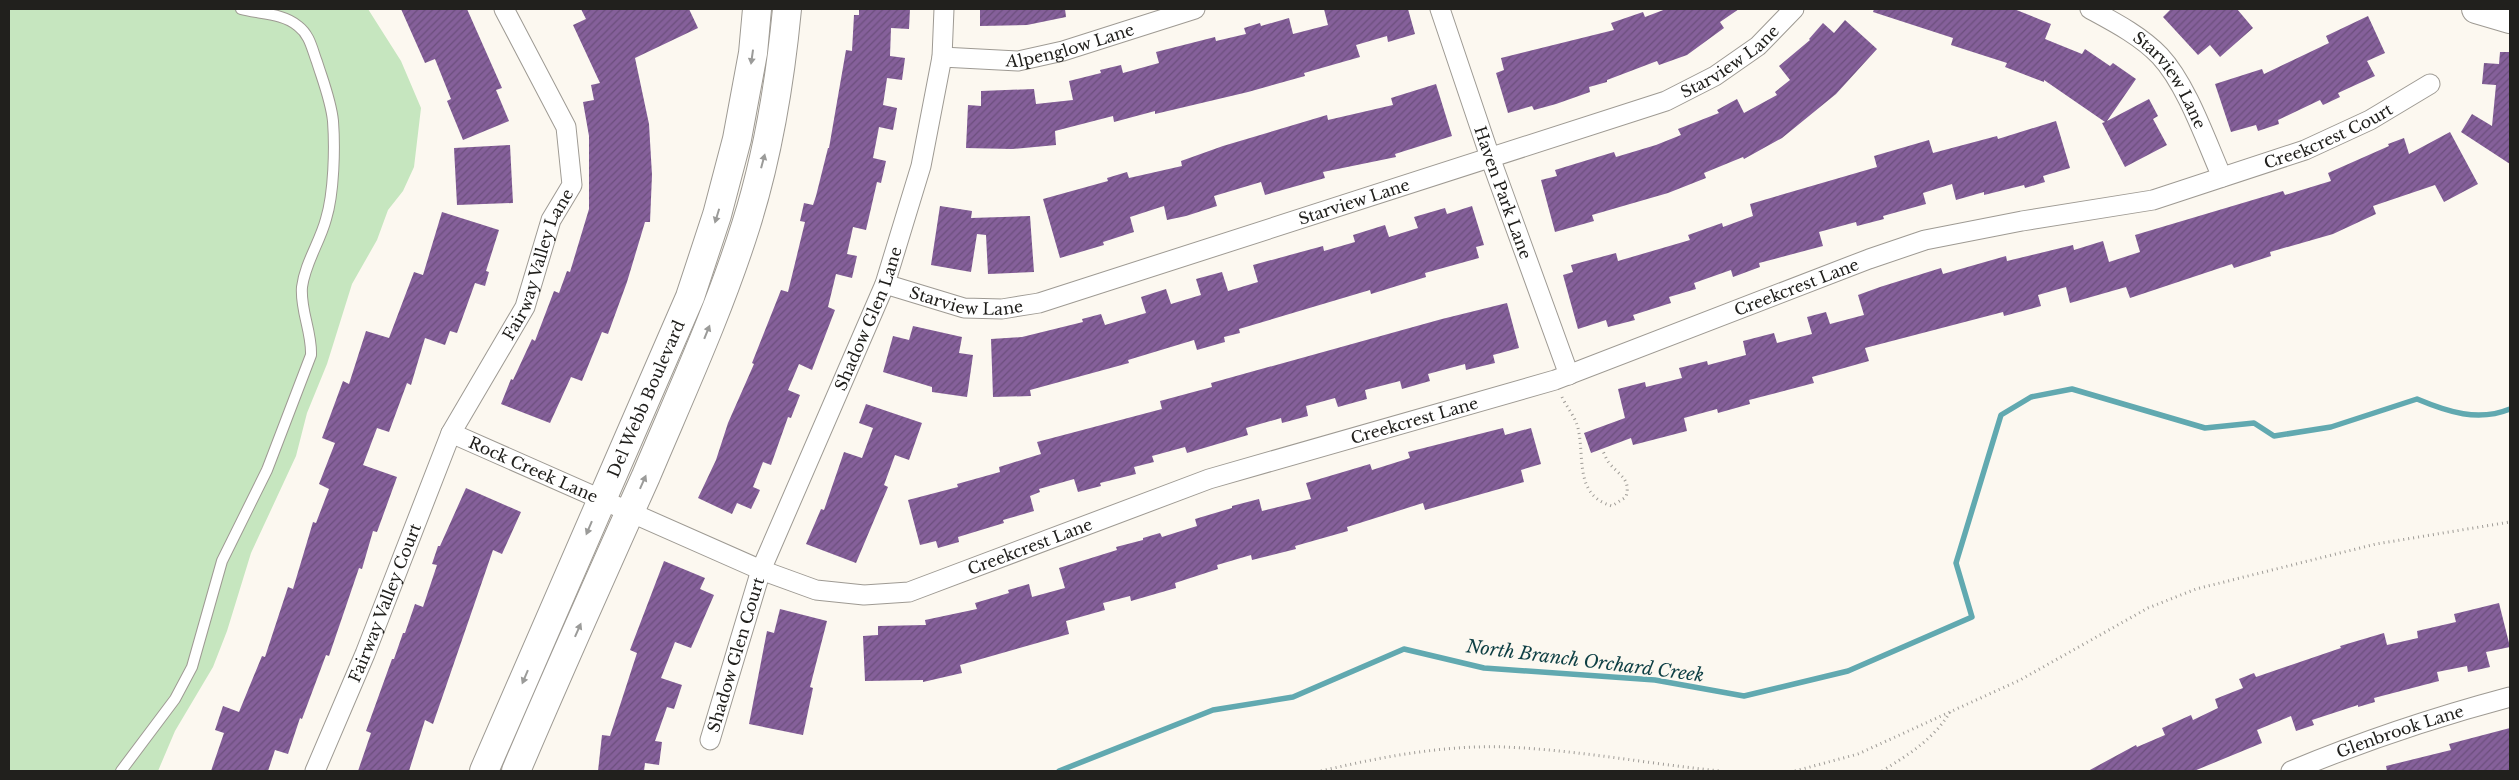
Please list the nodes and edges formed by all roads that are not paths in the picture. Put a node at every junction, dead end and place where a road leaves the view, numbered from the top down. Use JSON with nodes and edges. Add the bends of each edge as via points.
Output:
{"nodes":[{"id":1,"x":241,"y":9,"type":"edge"},
{"id":2,"x":756,"y":9,"type":"edge"},
{"id":3,"x":787,"y":9,"type":"edge"},
{"id":4,"x":944,"y":9,"type":"edge"},
{"id":5,"x":1194,"y":9,"type":"edge"},
{"id":6,"x":1440,"y":9,"type":"edge"},
{"id":7,"x":1794,"y":9,"type":"edge"},
{"id":8,"x":2090,"y":9,"type":"edge"},
{"id":9,"x":2476,"y":9,"type":"edge"},
{"id":10,"x":506,"y":10,"type":"edge"},
{"id":11,"x":2510,"y":20,"type":"edge"},
{"id":12,"x":942,"y":57,"type":"junction"},
{"id":13,"x":2430,"y":84,"type":"dead end"},
{"id":14,"x":1490,"y":160,"type":"junction"},
{"id":15,"x":2222,"y":177,"type":"junction"},
{"id":16,"x":885,"y":284,"type":"junction"},
{"id":17,"x":1562,"y":378,"type":"junction"},
{"id":18,"x":451,"y":433,"type":"junction"},
{"id":19,"x":616,"y":504,"type":"junction"},
{"id":20,"x":761,"y":570,"type":"junction"},
{"id":21,"x":2510,"y":697,"type":"edge"},
{"id":22,"x":710,"y":740,"type":"dead end"},
{"id":23,"x":121,"y":771,"type":"edge"},
{"id":24,"x":315,"y":771,"type":"edge"},
{"id":25,"x":484,"y":771,"type":"edge"},
{"id":26,"x":516,"y":771,"type":"edge"},
{"id":27,"x":2292,"y":771,"type":"edge"}],
"edges":[{"from":1,"to":23,"type":"lane","via":[[286,19],[307,35],[331,111],[331,198],[302,287],[311,354],[267,470],[222,561],[192,667],[175,698]]},
{"from":2,"to":19,"type":"street","name":"Del Webb Boulevard","one_way":true,"via":[[744,105],[729,174],[690,297]]},
{"from":19,"to":3,"type":"street","name":"Del Webb Boulevard","one_way":true,"via":[[692,370],[746,224],[770,128]]},
{"from":4,"to":12,"type":"street","name":"Shadow Glen Lane"},
{"from":5,"to":12,"type":"street","name":"Alpenglow Lane","via":[[1063,51],[1018,61]]},
{"from":6,"to":14,"type":"street","name":"Haven Park Lane"},
{"from":7,"to":14,"type":"street","name":"Starview Lane","via":[[1758,46],[1715,76],[1666,102]]},
{"from":8,"to":15,"type":"street","name":"Starview Lane","via":[[2119,24],[2160,57],[2183,91]]},
{"from":9,"to":11,"type":"street"},
{"from":10,"to":18,"type":"street","name":"Fairway Valley Lane","via":[[566,127],[572,185],[551,220],[525,307]]},
{"from":12,"to":16,"type":"street","name":"Shadow Glen Lane","via":[[921,166]]},
{"from":13,"to":15,"type":"street","name":"Creekcrest Court","via":[[2370,120],[2305,150]]},
{"from":14,"to":16,"type":"street","name":"Starview Lane","via":[[1278,224],[1040,303],[1002,309],[964,308]]},
{"from":14,"to":17,"type":"street","name":"Haven Park Lane"},
{"from":15,"to":17,"type":"street","name":"Creekcrest Lane","via":[[2153,200],[1925,240]]},
{"from":16,"to":20,"type":"street","name":"Shadow Glen Lane"},
{"from":17,"to":20,"type":"street","name":"Creekcrest Lane","via":[[1208,480],[909,592],[864,596],[816,590]]},
{"from":18,"to":19,"type":"street","name":"Rock Creek Lane"},
{"from":18,"to":24,"type":"street","name":"Fairway Valley Court","via":[[365,654]]},
{"from":19,"to":20,"type":"street","name":"Creekcrest Lane"},
{"from":19,"to":25,"type":"street","name":"Del Webb Boulevard","one_way":true},
{"from":26,"to":19,"type":"street","name":"Del Webb Boulevard","one_way":true},
{"from":20,"to":22,"type":"street","name":"Shadow Glen Court"},
{"from":21,"to":27,"type":"street","name":"Glenbrook Lane","via":[[2439,716],[2348,747]]}]}
